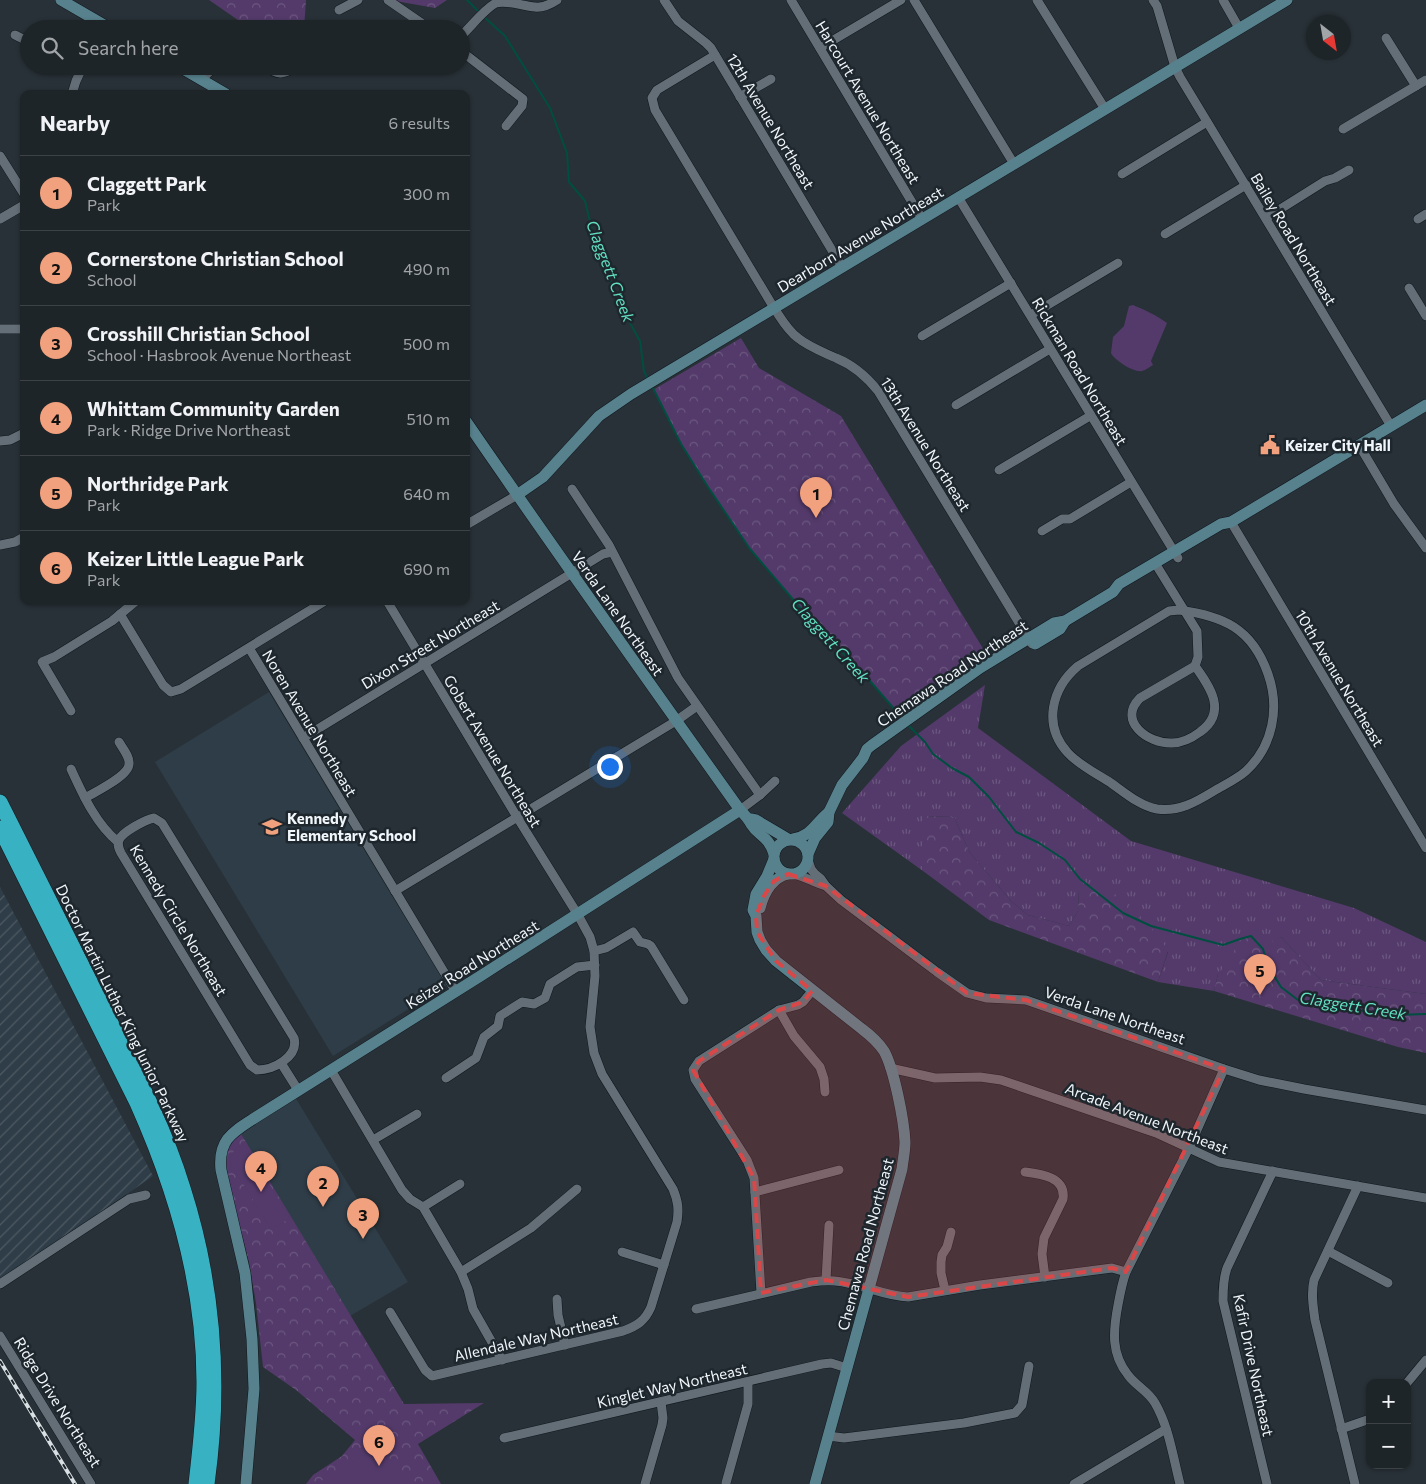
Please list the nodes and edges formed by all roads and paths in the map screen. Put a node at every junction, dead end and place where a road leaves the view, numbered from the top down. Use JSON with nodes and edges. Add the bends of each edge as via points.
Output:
{"nodes":[{"id":1,"x":61,"y":0,"type":"edge"},
{"id":2,"x":358,"y":0,"type":"edge"},
{"id":3,"x":388,"y":0,"type":"edge"},
{"id":4,"x":557,"y":0,"type":"edge"},
{"id":5,"x":664,"y":0,"type":"edge"},
{"id":6,"x":791,"y":0,"type":"edge"},
{"id":7,"x":900,"y":0,"type":"edge"},
{"id":8,"x":914,"y":0,"type":"edge"},
{"id":9,"x":1037,"y":0,"type":"edge"},
{"id":10,"x":1153,"y":0,"type":"edge"},
{"id":11,"x":1223,"y":0,"type":"edge"},
{"id":12,"x":1287,"y":0,"type":"edge"},
{"id":13,"x":338,"y":10,"type":"dead end"},
{"id":14,"x":94,"y":20,"type":"edge"},
{"id":15,"x":417,"y":20,"type":"edge"},
{"id":16,"x":470,"y":27,"type":"edge"},
{"id":17,"x":1239,"y":28,"type":"junction"},
{"id":18,"x":15,"y":35,"type":"dead end"},
{"id":19,"x":20,"y":38,"type":"edge"},
{"id":20,"x":1386,"y":38,"type":"dead end"},
{"id":21,"x":820,"y":48,"type":"junction"},
{"id":22,"x":715,"y":55,"type":"junction"},
{"id":23,"x":470,"y":58,"type":"edge"},
{"id":24,"x":1175,"y":67,"type":"junction"},
{"id":25,"x":78,"y":75,"type":"edge"},
{"id":26,"x":193,"y":75,"type":"edge"},
{"id":27,"x":206,"y":75,"type":"edge"},
{"id":28,"x":771,"y":78,"type":"dead end"},
{"id":29,"x":201,"y":80,"type":"junction"},
{"id":30,"x":1426,"y":80,"type":"edge"},
{"id":31,"x":1416,"y":86,"type":"junction"},
{"id":32,"x":73,"y":90,"type":"edge"},
{"id":33,"x":219,"y":90,"type":"edge"},
{"id":34,"x":740,"y":97,"type":"junction"},
{"id":35,"x":1105,"y":109,"type":"junction"},
{"id":36,"x":1207,"y":122,"type":"junction"},
{"id":37,"x":506,"y":126,"type":"dead end"},
{"id":38,"x":1344,"y":128,"type":"dead end"},
{"id":39,"x":0,"y":156,"type":"edge"},
{"id":40,"x":1014,"y":164,"type":"junction"},
{"id":41,"x":1349,"y":170,"type":"dead end"},
{"id":42,"x":1122,"y":174,"type":"dead end"},
{"id":43,"x":1246,"y":185,"type":"junction"},
{"id":44,"x":20,"y":188,"type":"edge"},
{"id":45,"x":958,"y":197,"type":"junction"},
{"id":46,"x":20,"y":207,"type":"edge"},
{"id":47,"x":922,"y":218,"type":"junction"},
{"id":48,"x":1266,"y":218,"type":"junction"},
{"id":49,"x":0,"y":219,"type":"edge"},
{"id":50,"x":1165,"y":234,"type":"dead end"},
{"id":51,"x":1118,"y":262,"type":"dead end"},
{"id":52,"x":842,"y":267,"type":"junction"},
{"id":53,"x":1011,"y":283,"type":"junction"},
{"id":54,"x":1409,"y":288,"type":"dead end"},
{"id":55,"x":774,"y":308,"type":"junction"},
{"id":56,"x":1031,"y":315,"type":"junction"},
{"id":57,"x":1426,"y":316,"type":"edge"},
{"id":58,"x":0,"y":329,"type":"edge"},
{"id":59,"x":20,"y":329,"type":"edge"},
{"id":60,"x":922,"y":336,"type":"dead end"},
{"id":61,"x":1050,"y":349,"type":"junction"},
{"id":62,"x":956,"y":405,"type":"dead end"},
{"id":63,"x":1426,"y":405,"type":"edge"},
{"id":64,"x":1090,"y":416,"type":"junction"},
{"id":65,"x":1391,"y":426,"type":"junction"},
{"id":66,"x":470,"y":427,"type":"edge"},
{"id":67,"x":20,"y":435,"type":"edge"},
{"id":68,"x":0,"y":441,"type":"edge"},
{"id":69,"x":1359,"y":445,"type":"junction"},
{"id":70,"x":998,"y":470,"type":"dead end"},
{"id":71,"x":1131,"y":482,"type":"junction"},
{"id":72,"x":572,"y":489,"type":"dead end"},
{"id":73,"x":517,"y":494,"type":"junction"},
{"id":74,"x":1231,"y":522,"type":"junction"},
{"id":75,"x":470,"y":523,"type":"edge"},
{"id":76,"x":1042,"y":531,"type":"dead end"},
{"id":77,"x":20,"y":539,"type":"edge"},
{"id":78,"x":0,"y":544,"type":"edge"},
{"id":79,"x":1426,"y":548,"type":"edge"},
{"id":80,"x":612,"y":552,"type":"junction"},
{"id":81,"x":1176,"y":555,"type":"junction"},
{"id":82,"x":1157,"y":566,"type":"junction"},
{"id":83,"x":572,"y":574,"type":"junction"},
{"id":84,"x":131,"y":605,"type":"edge"},
{"id":85,"x":318,"y":605,"type":"edge"},
{"id":86,"x":389,"y":605,"type":"edge"},
{"id":87,"x":1185,"y":611,"type":"junction"},
{"id":88,"x":120,"y":614,"type":"junction"},
{"id":89,"x":1030,"y":642,"type":"junction"},
{"id":90,"x":248,"y":648,"type":"junction"},
{"id":91,"x":424,"y":664,"type":"junction"},
{"id":92,"x":1195,"y":666,"type":"junction"},
{"id":93,"x":697,"y":706,"type":"junction"},
{"id":94,"x":71,"y":711,"type":"dead end"},
{"id":95,"x":676,"y":721,"type":"junction"},
{"id":96,"x":303,"y":738,"type":"junction"},
{"id":97,"x":119,"y":742,"type":"dead end"},
{"id":98,"x":71,"y":769,"type":"dead end"},
{"id":99,"x":775,"y":781,"type":"dead end"},
{"id":100,"x":760,"y":795,"type":"junction"},
{"id":101,"x":85,"y":798,"type":"junction"},
{"id":102,"x":0,"y":802,"type":"edge"},
{"id":103,"x":828,"y":812,"type":"junction"},
{"id":104,"x":745,"y":814,"type":"junction"},
{"id":105,"x":517,"y":818,"type":"junction"},
{"id":106,"x":0,"y":828,"type":"edge"},
{"id":107,"x":791,"y":839,"type":"junction"},
{"id":108,"x":118,"y":842,"type":"junction"},
{"id":109,"x":1426,"y":848,"type":"edge"},
{"id":110,"x":774,"y":857,"type":"junction"},
{"id":111,"x":808,"y":857,"type":"junction"},
{"id":112,"x":791,"y":874,"type":"junction"},
{"id":113,"x":826,"y":886,"type":"junction"},
{"id":114,"x":395,"y":892,"type":"junction"},
{"id":115,"x":578,"y":914,"type":"junction"},
{"id":116,"x":756,"y":916,"type":"junction"},
{"id":117,"x":594,"y":951,"type":"junction"},
{"id":118,"x":595,"y":965,"type":"junction"},
{"id":119,"x":812,"y":991,"type":"junction"},
{"id":120,"x":456,"y":992,"type":"junction"},
{"id":121,"x":684,"y":1000,"type":"dead end"},
{"id":122,"x":779,"y":1010,"type":"junction"},
{"id":123,"x":281,"y":1063,"type":"junction"},
{"id":124,"x":890,"y":1068,"type":"junction"},
{"id":125,"x":331,"y":1070,"type":"junction"},
{"id":126,"x":1224,"y":1070,"type":"junction"},
{"id":127,"x":446,"y":1078,"type":"dead end"},
{"id":128,"x":298,"y":1090,"type":"junction"},
{"id":129,"x":825,"y":1092,"type":"dead end"},
{"id":130,"x":1426,"y":1110,"type":"edge"},
{"id":131,"x":416,"y":1114,"type":"dead end"},
{"id":132,"x":373,"y":1140,"type":"junction"},
{"id":133,"x":1189,"y":1148,"type":"junction"},
{"id":134,"x":839,"y":1170,"type":"dead end"},
{"id":135,"x":1273,"y":1171,"type":"junction"},
{"id":136,"x":1025,"y":1172,"type":"dead end"},
{"id":137,"x":460,"y":1184,"type":"dead end"},
{"id":138,"x":1358,"y":1186,"type":"junction"},
{"id":139,"x":577,"y":1189,"type":"dead end"},
{"id":140,"x":756,"y":1192,"type":"junction"},
{"id":141,"x":146,"y":1195,"type":"dead end"},
{"id":142,"x":1426,"y":1198,"type":"edge"},
{"id":143,"x":423,"y":1207,"type":"junction"},
{"id":144,"x":828,"y":1225,"type":"dead end"},
{"id":145,"x":951,"y":1232,"type":"dead end"},
{"id":146,"x":1328,"y":1251,"type":"junction"},
{"id":147,"x":622,"y":1252,"type":"dead end"},
{"id":148,"x":664,"y":1265,"type":"junction"},
{"id":149,"x":461,"y":1272,"type":"junction"},
{"id":150,"x":1126,"y":1272,"type":"junction"},
{"id":151,"x":1045,"y":1277,"type":"junction"},
{"id":152,"x":826,"y":1280,"type":"junction"},
{"id":153,"x":1388,"y":1283,"type":"dead end"},
{"id":154,"x":0,"y":1284,"type":"edge"},
{"id":155,"x":869,"y":1289,"type":"junction"},
{"id":156,"x":945,"y":1290,"type":"junction"},
{"id":157,"x":761,"y":1293,"type":"junction"},
{"id":158,"x":557,"y":1299,"type":"dead end"},
{"id":159,"x":696,"y":1310,"type":"dead end"},
{"id":160,"x":390,"y":1312,"type":"dead end"},
{"id":161,"x":0,"y":1336,"type":"edge"},
{"id":162,"x":565,"y":1345,"type":"junction"},
{"id":163,"x":502,"y":1360,"type":"junction"},
{"id":164,"x":1426,"y":1360,"type":"edge"},
{"id":165,"x":1029,"y":1366,"type":"dead end"},
{"id":166,"x":847,"y":1368,"type":"junction"},
{"id":167,"x":1410,"y":1379,"type":"edge"},
{"id":168,"x":748,"y":1382,"type":"junction"},
{"id":169,"x":661,"y":1402,"type":"junction"},
{"id":170,"x":1366,"y":1421,"type":"edge"},
{"id":171,"x":1341,"y":1428,"type":"junction"},
{"id":172,"x":1166,"y":1429,"type":"junction"},
{"id":173,"x":828,"y":1436,"type":"junction"},
{"id":174,"x":504,"y":1438,"type":"dead end"},
{"id":175,"x":726,"y":1482,"type":"dead end"},
{"id":176,"x":91,"y":1484,"type":"edge"},
{"id":177,"x":196,"y":1484,"type":"edge"},
{"id":178,"x":207,"y":1484,"type":"edge"},
{"id":179,"x":246,"y":1484,"type":"edge"},
{"id":180,"x":645,"y":1484,"type":"edge"},
{"id":181,"x":815,"y":1484,"type":"edge"},
{"id":182,"x":1074,"y":1484,"type":"edge"},
{"id":183,"x":1180,"y":1484,"type":"edge"},
{"id":184,"x":1267,"y":1484,"type":"edge"},
{"id":185,"x":1355,"y":1484,"type":"edge"}],
"edges":[{"from":1,"to":14,"type":"street"},
{"from":2,"to":13,"type":"street"},
{"from":3,"to":15,"type":"street"},
{"from":4,"to":16,"type":"street","via":[[536,7],[498,2]]},
{"from":5,"to":22,"type":"street","name":"12th Avenue Northeast","via":[[678,21],[706,43]]},
{"from":6,"to":21,"type":"street","name":"Harcourt Avenue Northeast"},
{"from":7,"to":21,"type":"street"},
{"from":8,"to":40,"type":"street"},
{"from":9,"to":35,"type":"street"},
{"from":10,"to":24,"type":"street","name":"Bailey Road Northeast"},
{"from":11,"to":17,"type":"street"},
{"from":12,"to":17,"type":"street","name":"Dearborn Avenue Northeast"},
{"from":17,"to":24,"type":"street","name":"Dearborn Avenue Northeast"},
{"from":18,"to":19,"type":"street"},
{"from":20,"to":31,"type":"street"},
{"from":21,"to":47,"type":"street","name":"Harcourt Avenue Northeast"},
{"from":22,"to":34,"type":"street","name":"12th Avenue Northeast"},
{"from":22,"to":55,"type":"street","name":"13th Avenue Northeast","via":[[657,90],[652,98],[653,105]]},
{"from":23,"to":37,"type":"street","via":[[523,99],[522,106]]},
{"from":24,"to":35,"type":"street","name":"Dearborn Avenue Northeast"},
{"from":24,"to":36,"type":"street","name":"Bailey Road Northeast"},
{"from":25,"to":32,"type":"street"},
{"from":26,"to":29,"type":"street"},
{"from":27,"to":29,"type":"street"},
{"from":28,"to":34,"type":"street"},
{"from":29,"to":33,"type":"street"},
{"from":30,"to":31,"type":"street"},
{"from":31,"to":38,"type":"street"},
{"from":34,"to":52,"type":"street","name":"12th Avenue Northeast"},
{"from":35,"to":40,"type":"street","name":"Dearborn Avenue Northeast"},
{"from":36,"to":42,"type":"street"},
{"from":36,"to":43,"type":"street","name":"Bailey Road Northeast"},
{"from":39,"to":44,"type":"street"},
{"from":40,"to":45,"type":"street","name":"Dearborn Avenue Northeast"},
{"from":41,"to":48,"type":"street"},
{"from":43,"to":48,"type":"street","name":"Bailey Road Northeast"},
{"from":43,"to":50,"type":"street"},
{"from":45,"to":47,"type":"street","name":"Dearborn Avenue Northeast"},
{"from":45,"to":53,"type":"street","name":"Rickman Road Northeast"},
{"from":46,"to":49,"type":"street"},
{"from":47,"to":52,"type":"street","name":"Dearborn Avenue Northeast"},
{"from":48,"to":65,"type":"street","name":"Bailey Road Northeast"},
{"from":51,"to":56,"type":"street"},
{"from":52,"to":55,"type":"street","name":"Dearborn Avenue Northeast"},
{"from":53,"to":56,"type":"street","name":"Rickman Road Northeast"},
{"from":53,"to":60,"type":"street"},
{"from":54,"to":57,"type":"street"},
{"from":55,"to":73,"type":"street","name":"Dearborn Avenue Northeast","via":[[599,416],[543,477]]},
{"from":55,"to":89,"type":"street","name":"13th Avenue Northeast","via":[[797,338],[838,359],[874,386]]},
{"from":56,"to":61,"type":"street","name":"Rickman Road Northeast"},
{"from":58,"to":59,"type":"street"},
{"from":61,"to":62,"type":"street"},
{"from":61,"to":64,"type":"street","name":"Rickman Road Northeast"},
{"from":63,"to":65,"type":"street","name":"Chemawa Road Northeast"},
{"from":64,"to":70,"type":"street"},
{"from":64,"to":71,"type":"street","name":"Rickman Road Northeast"},
{"from":65,"to":69,"type":"street","name":"Chemawa Road Northeast"},
{"from":66,"to":73,"type":"street","name":"Verda Lane Northeast"},
{"from":67,"to":68,"type":"street"},
{"from":69,"to":74,"type":"street","name":"Chemawa Road Northeast"},
{"from":69,"to":79,"type":"street","via":[[1394,504]]},
{"from":71,"to":76,"type":"street","via":[[1070,519],[1062,519]]},
{"from":71,"to":81,"type":"street","name":"Rickman Road Northeast"},
{"from":72,"to":80,"type":"street"},
{"from":73,"to":75,"type":"street","name":"Dearborn Avenue Northeast"},
{"from":73,"to":83,"type":"street","name":"Verda Lane Northeast"},
{"from":74,"to":81,"type":"street","name":"Chemawa Road Northeast","via":[[1222,524]]},
{"from":74,"to":109,"type":"street","name":"10th Avenue Northeast"},
{"from":77,"to":78,"type":"street"},
{"from":80,"to":83,"type":"street","name":"Dixon Street Northeast","via":[[603,554]]},
{"from":80,"to":93,"type":"street","via":[[674,672]]},
{"from":81,"to":82,"type":"street","name":"Chemawa Road Northeast"},
{"from":82,"to":87,"type":"street"},
{"from":82,"to":89,"type":"street","name":"Chemawa Road Northeast","via":[[1119,584],[1113,592],[1065,621],[1060,629]]},
{"from":83,"to":91,"type":"street","name":"Dixon Street Northeast"},
{"from":83,"to":95,"type":"street","name":"Verda Lane Northeast"},
{"from":84,"to":88,"type":"street"},
{"from":85,"to":90,"type":"street"},
{"from":86,"to":91,"type":"street","name":"Gobert Avenue Northeast"},
{"from":87,"to":87,"type":"street","via":[[1169,611],[1078,666],[1062,683],[1054,704],[1054,726],[1067,752],[1139,802],[1155,809],[1190,805],[1240,775],[1264,748],[1273,723],[1270,680],[1264,663],[1248,639],[1238,628],[1224,621]]},
{"from":87,"to":92,"type":"street","via":[[1198,635]]},
{"from":88,"to":90,"type":"street","via":[[163,685],[171,692]]},
{"from":88,"to":94,"type":"street","via":[[42,662]]},
{"from":89,"to":103,"type":"street","name":"Chemawa Road Northeast","via":[[980,668],[918,717],[867,749]]},
{"from":90,"to":96,"type":"street","name":"Noren Avenue Northeast"},
{"from":91,"to":96,"type":"street","name":"Dixon Street Northeast"},
{"from":91,"to":105,"type":"street","name":"Gobert Avenue Northeast"},
{"from":92,"to":92,"type":"street","via":[[1136,702],[1132,718],[1143,734],[1162,742],[1176,742],[1193,736],[1209,723],[1215,708],[1213,696]]},
{"from":93,"to":95,"type":"street"},
{"from":93,"to":100,"type":"street"},
{"from":95,"to":104,"type":"street","name":"Verda Lane Northeast"},
{"from":95,"to":105,"type":"street"},
{"from":96,"to":114,"type":"street","name":"Noren Avenue Northeast"},
{"from":97,"to":101,"type":"street","via":[[129,758],[126,772]]},
{"from":98,"to":101,"type":"street"},
{"from":99,"to":100,"type":"street"},
{"from":100,"to":104,"type":"street"},
{"from":101,"to":108,"type":"street"},
{"from":102,"to":178,"type":"highway","name":"Doctor Martin Luther King Junior Parkway","via":[[141,1086],[184,1191],[203,1266],[213,1335],[214,1421]]},
{"from":103,"to":107,"type":"street","name":"Chemawa Road Northeast","via":[[809,833]]},
{"from":103,"to":111,"type":"street","name":"Chemawa Road Northeast","via":[[828,822]]},
{"from":104,"to":107,"type":"street","name":"Verda Lane Northeast"},
{"from":104,"to":110,"type":"street","name":"Verda Lane Northeast","via":[[769,842]]},
{"from":104,"to":115,"type":"street","name":"Keizer Road Northeast"},
{"from":105,"to":114,"type":"street"},
{"from":105,"to":115,"type":"street","name":"Gobert Avenue Northeast"},
{"from":106,"to":177,"type":"highway","name":"Doctor Martin Luther King Junior Parkway","via":[[137,1103],[175,1199],[195,1286],[202,1335],[203,1410]]},
{"from":107,"to":110,"type":"street","via":[[778,844]]},
{"from":107,"to":111,"type":"street","via":[[803,844]]},
{"from":108,"to":123,"type":"street","name":"Kennedy Circle Northeast","via":[[121,853],[250,1065],[262,1070]]},
{"from":108,"to":123,"type":"street","name":"Kennedy Circle Northeast","via":[[124,834],[149,819],[162,823],[294,1038],[292,1053]]},
{"from":110,"to":112,"type":"street","via":[[778,869]]},
{"from":110,"to":116,"type":"street","name":"Chemawa Road Northeast","via":[[756,894],[753,910]]},
{"from":111,"to":112,"type":"street","via":[[803,869]]},
{"from":111,"to":113,"type":"street","name":"Verda Lane Northeast","via":[[811,869]]},
{"from":112,"to":113,"type":"street","name":"Verda Lane Northeast"},
{"from":112,"to":116,"type":"street","via":[[778,877],[770,885]]},
{"from":113,"to":126,"type":"street","name":"Verda Lane Northeast","via":[[967,993],[986,998],[1026,1000]]},
{"from":114,"to":120,"type":"street","name":"Noren Avenue Northeast"},
{"from":115,"to":117,"type":"street","name":"Allendale Way Northeast"},
{"from":115,"to":120,"type":"street","name":"Keizer Road Northeast"},
{"from":116,"to":119,"type":"street","name":"Chemawa Road Northeast","via":[[758,932],[766,950]]},
{"from":117,"to":118,"type":"street","name":"Allendale Way Northeast"},
{"from":117,"to":121,"type":"street","via":[[610,946],[632,932],[640,942],[651,946]]},
{"from":118,"to":127,"type":"street","via":[[577,967],[550,984],[547,995],[540,1001],[534,1004],[522,1002],[500,1016],[498,1026],[482,1040],[476,1058]]},
{"from":118,"to":148,"type":"street","name":"Allendale Way Northeast","via":[[590,1027],[597,1065],[673,1189],[678,1205],[677,1222]]},
{"from":119,"to":122,"type":"street","via":[[798,1005]]},
{"from":119,"to":124,"type":"street","name":"Chemawa Road Northeast","via":[[872,1038],[884,1051]]},
{"from":120,"to":125,"type":"street","name":"Keizer Road Northeast"},
{"from":122,"to":129,"type":"street","via":[[794,1036],[820,1067]]},
{"from":122,"to":140,"type":"street","via":[[699,1061],[693,1070],[695,1079],[747,1160]]},
{"from":123,"to":128,"type":"street"},
{"from":124,"to":133,"type":"street","name":"Arcade Avenue Northeast","via":[[935,1078],[1001,1080],[1156,1133]]},
{"from":124,"to":155,"type":"street","name":"Chemawa Road Northeast","via":[[905,1142],[902,1169]]},
{"from":125,"to":128,"type":"street","name":"Keizer Road Northeast"},
{"from":125,"to":132,"type":"street"},
{"from":126,"to":130,"type":"street","name":"Verda Lane Northeast","via":[[1281,1085]]},
{"from":126,"to":133,"type":"street"},
{"from":128,"to":179,"type":"street","name":"Keizer Road Northeast","via":[[233,1132],[220,1154],[245,1273],[252,1339],[254,1389]]},
{"from":131,"to":132,"type":"street"},
{"from":132,"to":143,"type":"street","via":[[402,1190]]},
{"from":133,"to":135,"type":"street","name":"Arcade Avenue Northeast","via":[[1219,1162]]},
{"from":133,"to":150,"type":"street"},
{"from":134,"to":140,"type":"street"},
{"from":135,"to":138,"type":"street","name":"Arcade Avenue Northeast"},
{"from":135,"to":184,"type":"street","name":"Kafir Drive Northeast","via":[[1227,1268],[1223,1293]]},
{"from":136,"to":151,"type":"street","via":[[1058,1181],[1064,1192],[1044,1238]]},
{"from":137,"to":143,"type":"street"},
{"from":138,"to":142,"type":"street","name":"Arcade Avenue Northeast"},
{"from":138,"to":146,"type":"street"},
{"from":139,"to":149,"type":"street","via":[[532,1228]]},
{"from":140,"to":157,"type":"street"},
{"from":141,"to":154,"type":"street","via":[[130,1198]]},
{"from":143,"to":149,"type":"street"},
{"from":144,"to":152,"type":"street"},
{"from":145,"to":156,"type":"street","via":[[941,1262]]},
{"from":146,"to":153,"type":"street"},
{"from":146,"to":171,"type":"street","via":[[1314,1280],[1312,1303]]},
{"from":147,"to":148,"type":"street"},
{"from":148,"to":162,"type":"street","name":"Allendale Way Northeast","via":[[648,1315],[642,1322],[623,1331]]},
{"from":149,"to":163,"type":"street","via":[[478,1320]]},
{"from":150,"to":151,"type":"street","via":[[1112,1268]]},
{"from":150,"to":172,"type":"street","via":[[1114,1327],[1117,1356],[1130,1378],[1154,1402]]},
{"from":151,"to":156,"type":"street"},
{"from":152,"to":155,"type":"street"},
{"from":152,"to":157,"type":"street"},
{"from":155,"to":156,"type":"street","via":[[898,1296]]},
{"from":155,"to":166,"type":"street","name":"Chemawa Road Northeast"},
{"from":157,"to":159,"type":"street"},
{"from":158,"to":162,"type":"street"},
{"from":160,"to":163,"type":"street","name":"Allendale Way Northeast","via":[[424,1370],[432,1376]]},
{"from":161,"to":176,"type":"street","name":"Ridge Drive Northeast"},
{"from":162,"to":163,"type":"street","name":"Allendale Way Northeast"},
{"from":164,"to":167,"type":"street"},
{"from":165,"to":173,"type":"street","via":[[1022,1405],[1015,1412],[942,1426],[844,1438]]},
{"from":166,"to":168,"type":"street","name":"Kinglet Way Northeast","via":[[822,1364]]},
{"from":166,"to":173,"type":"street","name":"Chemawa Road Northeast"},
{"from":168,"to":169,"type":"street","name":"Kinglet Way Northeast"},
{"from":168,"to":175,"type":"street","via":[[748,1404]]},
{"from":169,"to":174,"type":"street","name":"Kinglet Way Northeast"},
{"from":169,"to":180,"type":"street","via":[[662,1426]]},
{"from":170,"to":171,"type":"street"},
{"from":171,"to":185,"type":"street"},
{"from":172,"to":182,"type":"street"},
{"from":172,"to":183,"type":"street"},
{"from":173,"to":181,"type":"street","name":"Chemawa Road Northeast"}]}
